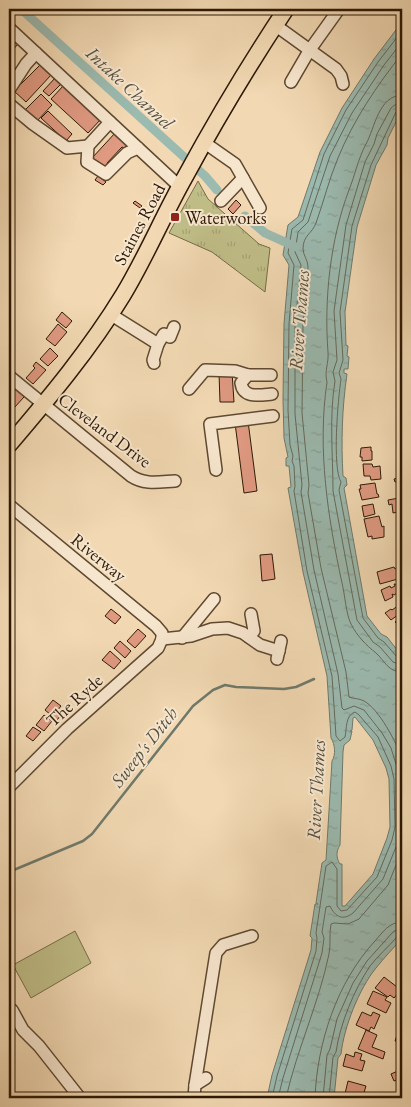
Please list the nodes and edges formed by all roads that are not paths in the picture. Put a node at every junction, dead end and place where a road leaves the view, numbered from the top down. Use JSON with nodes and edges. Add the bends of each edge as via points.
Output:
{"nodes":[{"id":1,"x":286,"y":9,"type":"edge"},
{"id":2,"x":339,"y":9,"type":"edge"},
{"id":3,"x":275,"y":25,"type":"junction"},
{"id":4,"x":9,"y":28,"type":"edge"},
{"id":5,"x":309,"y":50,"type":"junction"},
{"id":6,"x":36,"y":53,"type":"junction"},
{"id":7,"x":291,"y":82,"type":"dead end"},
{"id":8,"x":343,"y":84,"type":"dead end"},
{"id":9,"x":9,"y":90,"type":"edge"},
{"id":10,"x":9,"y":104,"type":"edge"},
{"id":11,"x":110,"y":122,"type":"junction"},
{"id":12,"x":88,"y":146,"type":"junction"},
{"id":13,"x":202,"y":146,"type":"junction"},
{"id":14,"x":138,"y":148,"type":"junction"},
{"id":15,"x":243,"y":178,"type":"junction"},
{"id":16,"x":182,"y":183,"type":"junction"},
{"id":17,"x":221,"y":201,"type":"dead end"},
{"id":18,"x":260,"y":208,"type":"dead end"},
{"id":19,"x":110,"y":314,"type":"junction"},
{"id":20,"x":174,"y":328,"type":"dead end"},
{"id":21,"x":158,"y":344,"type":"junction"},
{"id":22,"x":154,"y":363,"type":"dead end"},
{"id":23,"x":248,"y":374,"type":"junction"},
{"id":24,"x":271,"y":375,"type":"dead end"},
{"id":25,"x":9,"y":376,"type":"edge"},
{"id":26,"x":189,"y":389,"type":"dead end"},
{"id":27,"x":272,"y":394,"type":"dead end"},
{"id":28,"x":43,"y":405,"type":"junction"},
{"id":29,"x":273,"y":416,"type":"dead end"},
{"id":30,"x":9,"y":445,"type":"edge"},
{"id":31,"x":216,"y":470,"type":"dead end"},
{"id":32,"x":175,"y":481,"type":"dead end"},
{"id":33,"x":9,"y":505,"type":"edge"},
{"id":34,"x":214,"y":599,"type":"dead end"},
{"id":35,"x":251,"y":614,"type":"dead end"},
{"id":36,"x":249,"y":637,"type":"junction"},
{"id":37,"x":182,"y":638,"type":"junction"},
{"id":38,"x":162,"y":639,"type":"junction"},
{"id":39,"x":279,"y":651,"type":"dead end"},
{"id":40,"x":9,"y":787,"type":"edge"},
{"id":41,"x":252,"y":936,"type":"dead end"},
{"id":42,"x":12,"y":1010,"type":"dead end"},
{"id":43,"x":206,"y":1078,"type":"dead end"},
{"id":44,"x":195,"y":1085,"type":"junction"},
{"id":45,"x":80,"y":1098,"type":"edge"},
{"id":46,"x":194,"y":1098,"type":"edge"}],
"edges":[{"from":1,"to":3,"type":"main road","name":"Staines Road"},
{"from":2,"to":5,"type":"street"},
{"from":3,"to":5,"type":"street"},
{"from":3,"to":13,"type":"main road","name":"Staines Road"},
{"from":4,"to":6,"type":"street"},
{"from":5,"to":7,"type":"street"},
{"from":5,"to":8,"type":"street","via":[[336,69]]},
{"from":6,"to":9,"type":"street"},
{"from":6,"to":11,"type":"street"},
{"from":10,"to":12,"type":"street","via":[[67,148]]},
{"from":11,"to":12,"type":"street"},
{"from":11,"to":14,"type":"street"},
{"from":12,"to":14,"type":"street","via":[[87,162],[106,174],[126,154]]},
{"from":13,"to":15,"type":"street","via":[[235,164]]},
{"from":13,"to":16,"type":"main road","name":"Staines Road"},
{"from":14,"to":16,"type":"street"},
{"from":15,"to":17,"type":"street"},
{"from":15,"to":18,"type":"street"},
{"from":16,"to":19,"type":"main road","name":"Staines Road","via":[[143,260]]},
{"from":19,"to":21,"type":"street"},
{"from":19,"to":28,"type":"main road","name":"Staines Road"},
{"from":20,"to":21,"type":"street","via":[[170,337],[164,334]]},
{"from":21,"to":22,"type":"street"},
{"from":23,"to":24,"type":"street"},
{"from":23,"to":26,"type":"street","via":[[205,370]]},
{"from":23,"to":27,"type":"street","via":[[241,383],[245,393]]},
{"from":25,"to":28,"type":"street","name":"Cleveland Drive"},
{"from":28,"to":30,"type":"main road","name":"Staines Road"},
{"from":28,"to":32,"type":"street","name":"Cleveland Drive","via":[[140,482]]},
{"from":29,"to":31,"type":"street","via":[[210,424]]},
{"from":33,"to":38,"type":"street","name":"Riverway","via":[[156,626],[162,633]]},
{"from":34,"to":37,"type":"street"},
{"from":35,"to":36,"type":"street","via":[[254,631]]},
{"from":36,"to":37,"type":"street","via":[[228,628]]},
{"from":36,"to":39,"type":"street","via":[[260,645]]},
{"from":37,"to":38,"type":"street"},
{"from":38,"to":40,"type":"street","name":"The Ryde","via":[[158,648]]},
{"from":41,"to":44,"type":"street","via":[[223,945],[216,953]]},
{"from":42,"to":45,"type":"street","via":[[23,1030]]},
{"from":43,"to":44,"type":"street"},
{"from":44,"to":46,"type":"street"}]}
